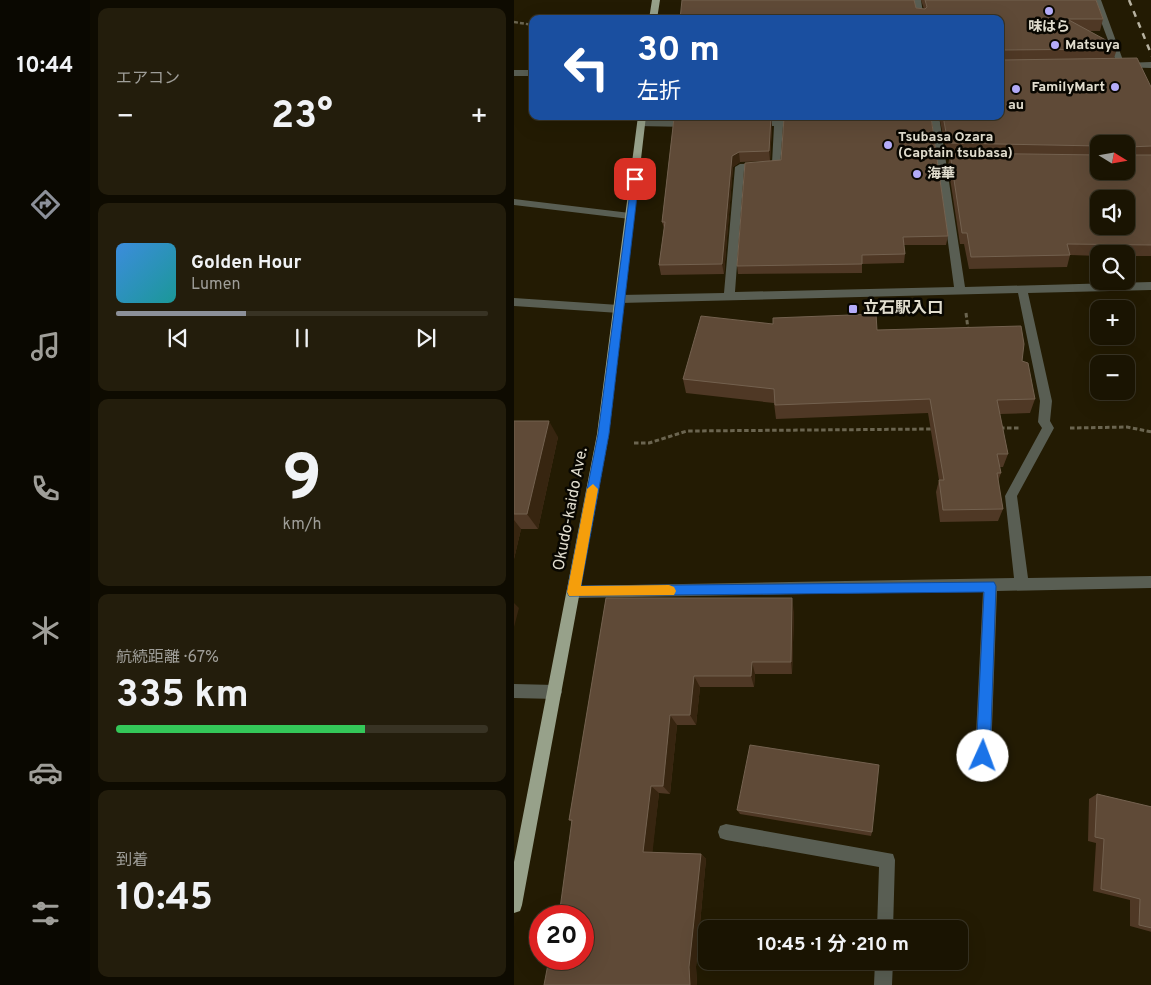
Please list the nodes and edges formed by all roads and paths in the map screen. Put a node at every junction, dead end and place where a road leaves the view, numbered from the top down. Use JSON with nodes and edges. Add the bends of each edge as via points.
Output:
{"nodes":[{"id":1,"x":656,"y":0,"type":"edge"},
{"id":2,"x":917,"y":0,"type":"edge"},
{"id":3,"x":1097,"y":0,"type":"edge"},
{"id":4,"x":654,"y":15,"type":"edge"},
{"id":5,"x":919,"y":15,"type":"edge"},
{"id":6,"x":514,"y":22,"type":"edge"},
{"id":7,"x":529,"y":24,"type":"edge"},
{"id":8,"x":1139,"y":65,"type":"junction"},
{"id":9,"x":1151,"y":65,"type":"edge"},
{"id":10,"x":514,"y":73,"type":"edge"},
{"id":11,"x":529,"y":73,"type":"edge"},
{"id":12,"x":1143,"y":74,"type":"edge"},
{"id":13,"x":642,"y":120,"type":"edge"},
{"id":14,"x":779,"y":120,"type":"edge"},
{"id":15,"x":932,"y":120,"type":"edge"},
{"id":16,"x":808,"y":122,"type":"edge"},
{"id":17,"x":741,"y":123,"type":"edge"},
{"id":18,"x":694,"y":124,"type":"edge"},
{"id":19,"x":514,"y":202,"type":"edge"},
{"id":20,"x":630,"y":216,"type":"junction"},
{"id":21,"x":1151,"y":286,"type":"edge"},
{"id":22,"x":1022,"y":288,"type":"junction"},
{"id":23,"x":961,"y":291,"type":"junction"},
{"id":24,"x":729,"y":297,"type":"junction"},
{"id":25,"x":514,"y":302,"type":"edge"},
{"id":26,"x":620,"y":304,"type":"junction"},
{"id":27,"x":969,"y":334,"type":"edge"},
{"id":28,"x":992,"y":428,"type":"edge"},
{"id":29,"x":1048,"y":428,"type":"junction"},
{"id":30,"x":943,"y":429,"type":"edge"},
{"id":31,"x":1151,"y":432,"type":"edge"},
{"id":32,"x":634,"y":443,"type":"dead end"},
{"id":33,"x":1151,"y":582,"type":"edge"},
{"id":34,"x":1022,"y":585,"type":"junction"},
{"id":35,"x":990,"y":586,"type":"junction"},
{"id":36,"x":574,"y":592,"type":"junction"},
{"id":37,"x":514,"y":691,"type":"edge"},
{"id":38,"x":555,"y":692,"type":"junction"},
{"id":39,"x":983,"y":756,"type":"dead end"},
{"id":40,"x":726,"y":832,"type":"dead end"},
{"id":41,"x":514,"y":905,"type":"edge"},
{"id":42,"x":885,"y":920,"type":"edge"},
{"id":43,"x":884,"y":970,"type":"edge"},
{"id":44,"x":883,"y":985,"type":"edge"}],
"edges":[{"from":1,"to":4,"type":"main road"},
{"from":2,"to":5,"type":"street"},
{"from":3,"to":8,"type":"street","via":[[1116,65]]},
{"from":6,"to":7,"type":"path"},
{"from":8,"to":9,"type":"street"},
{"from":8,"to":12,"type":"street"},
{"from":10,"to":11,"type":"street"},
{"from":13,"to":18,"type":"street"},
{"from":13,"to":20,"type":"main road","name":"Okudo-kaido Ave."},
{"from":14,"to":16,"type":"street"},
{"from":14,"to":17,"type":"street"},
{"from":14,"to":24,"type":"street","via":[[777,166],[740,167]]},
{"from":15,"to":23,"type":"street","via":[[947,160]]},
{"from":19,"to":20,"type":"street"},
{"from":20,"to":26,"type":"main road","name":"Okudo-kaido Ave."},
{"from":21,"to":22,"type":"street"},
{"from":22,"to":23,"type":"street"},
{"from":22,"to":29,"type":"street","via":[[1046,402],[1044,422]]},
{"from":23,"to":24,"type":"street"},
{"from":23,"to":27,"type":"path"},
{"from":24,"to":26,"type":"street"},
{"from":25,"to":26,"type":"street"},
{"from":26,"to":36,"type":"main road","name":"Okudo-kaido Ave.","via":[[603,434]]},
{"from":28,"to":29,"type":"path"},
{"from":29,"to":31,"type":"path","via":[[1127,427]]},
{"from":29,"to":34,"type":"street","via":[[1011,496]]},
{"from":30,"to":32,"type":"path","via":[[687,431],[648,443]]},
{"from":33,"to":34,"type":"street"},
{"from":34,"to":35,"type":"street"},
{"from":35,"to":36,"type":"street"},
{"from":35,"to":39,"type":"street"},
{"from":36,"to":38,"type":"main road","name":"Okudo-kaido Ave."},
{"from":37,"to":38,"type":"street"},
{"from":38,"to":41,"type":"main road","name":"Okudo-kaido Ave."},
{"from":40,"to":42,"type":"street","via":[[887,860]]},
{"from":43,"to":44,"type":"street"}]}
